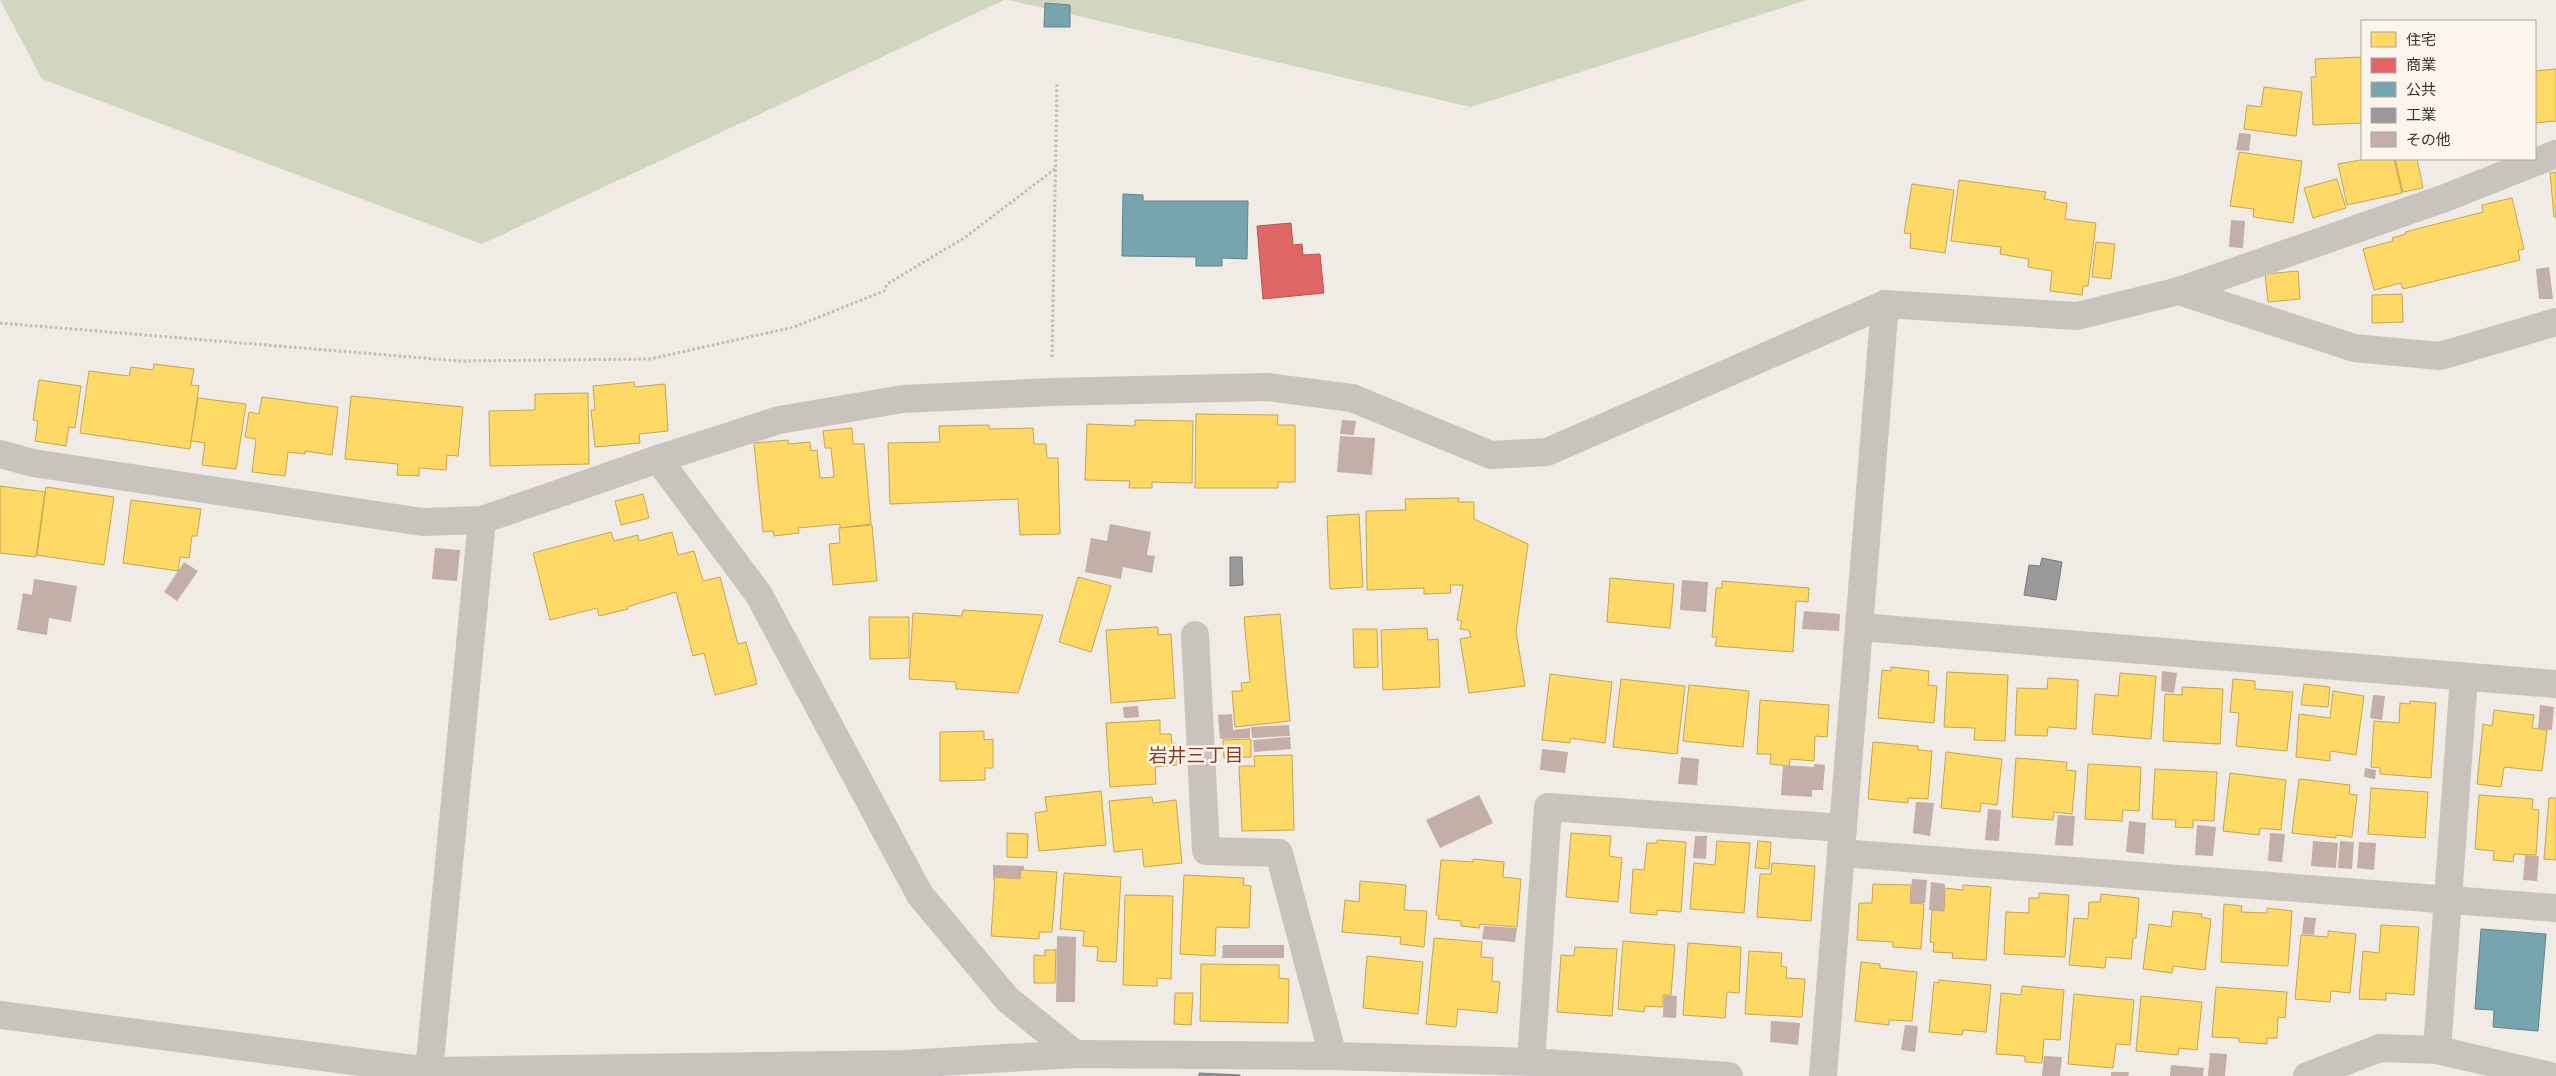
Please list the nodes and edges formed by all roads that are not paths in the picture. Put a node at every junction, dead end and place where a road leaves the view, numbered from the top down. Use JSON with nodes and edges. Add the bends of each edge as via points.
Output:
{"nodes":[{"id":1,"x":2556,"y":154,"type":"edge"},
{"id":2,"x":2179,"y":290,"type":"junction"},
{"id":3,"x":1885,"y":304,"type":"junction"},
{"id":4,"x":2556,"y":322,"type":"edge"},
{"id":5,"x":0,"y":454,"type":"edge"},
{"id":6,"x":658,"y":458,"type":"junction"},
{"id":7,"x":482,"y":520,"type":"junction"},
{"id":8,"x":1860,"y":626,"type":"junction"},
{"id":9,"x":1196,"y":635,"type":"dead end"},
{"id":10,"x":2464,"y":677,"type":"junction"},
{"id":11,"x":2556,"y":684,"type":"edge"},
{"id":12,"x":1842,"y":841,"type":"junction"},
{"id":13,"x":2448,"y":900,"type":"junction"},
{"id":14,"x":2556,"y":908,"type":"edge"},
{"id":15,"x":0,"y":1015,"type":"edge"},
{"id":16,"x":2437,"y":1050,"type":"junction"},
{"id":17,"x":1075,"y":1054,"type":"junction"},
{"id":18,"x":1333,"y":1056,"type":"junction"},
{"id":19,"x":1531,"y":1062,"type":"junction"},
{"id":20,"x":428,"y":1071,"type":"junction"},
{"id":21,"x":1729,"y":1076,"type":"edge"},
{"id":22,"x":1823,"y":1076,"type":"edge"},
{"id":23,"x":2307,"y":1076,"type":"edge"},
{"id":24,"x":2550,"y":1076,"type":"edge"}],
"edges":[{"from":1,"to":2,"type":"street","via":[[2445,198]]},
{"from":2,"to":3,"type":"street","via":[[2077,316]]},
{"from":2,"to":4,"type":"street","via":[[2354,348],[2440,356]]},
{"from":3,"to":6,"type":"street","via":[[1547,452],[1491,455],[1352,398],[1267,387],[902,399],[789,418]]},
{"from":3,"to":8,"type":"street"},
{"from":5,"to":7,"type":"street","via":[[33,463],[422,522]]},
{"from":6,"to":7,"type":"street"},
{"from":6,"to":17,"type":"street","via":[[759,595],[920,895],[1007,999]]},
{"from":7,"to":20,"type":"street"},
{"from":8,"to":10,"type":"street"},
{"from":8,"to":12,"type":"street"},
{"from":9,"to":18,"type":"street","via":[[1206,851],[1278,853]]},
{"from":10,"to":11,"type":"street"},
{"from":10,"to":13,"type":"street"},
{"from":12,"to":13,"type":"street"},
{"from":12,"to":19,"type":"street","via":[[1548,807]]},
{"from":12,"to":22,"type":"street"},
{"from":13,"to":14,"type":"street"},
{"from":13,"to":16,"type":"street"},
{"from":15,"to":20,"type":"street"},
{"from":16,"to":23,"type":"street","via":[[2380,1048]]},
{"from":16,"to":24,"type":"street"},
{"from":17,"to":18,"type":"street"},
{"from":17,"to":20,"type":"street","via":[[905,1064]]},
{"from":18,"to":19,"type":"street"},
{"from":19,"to":21,"type":"street"}]}
